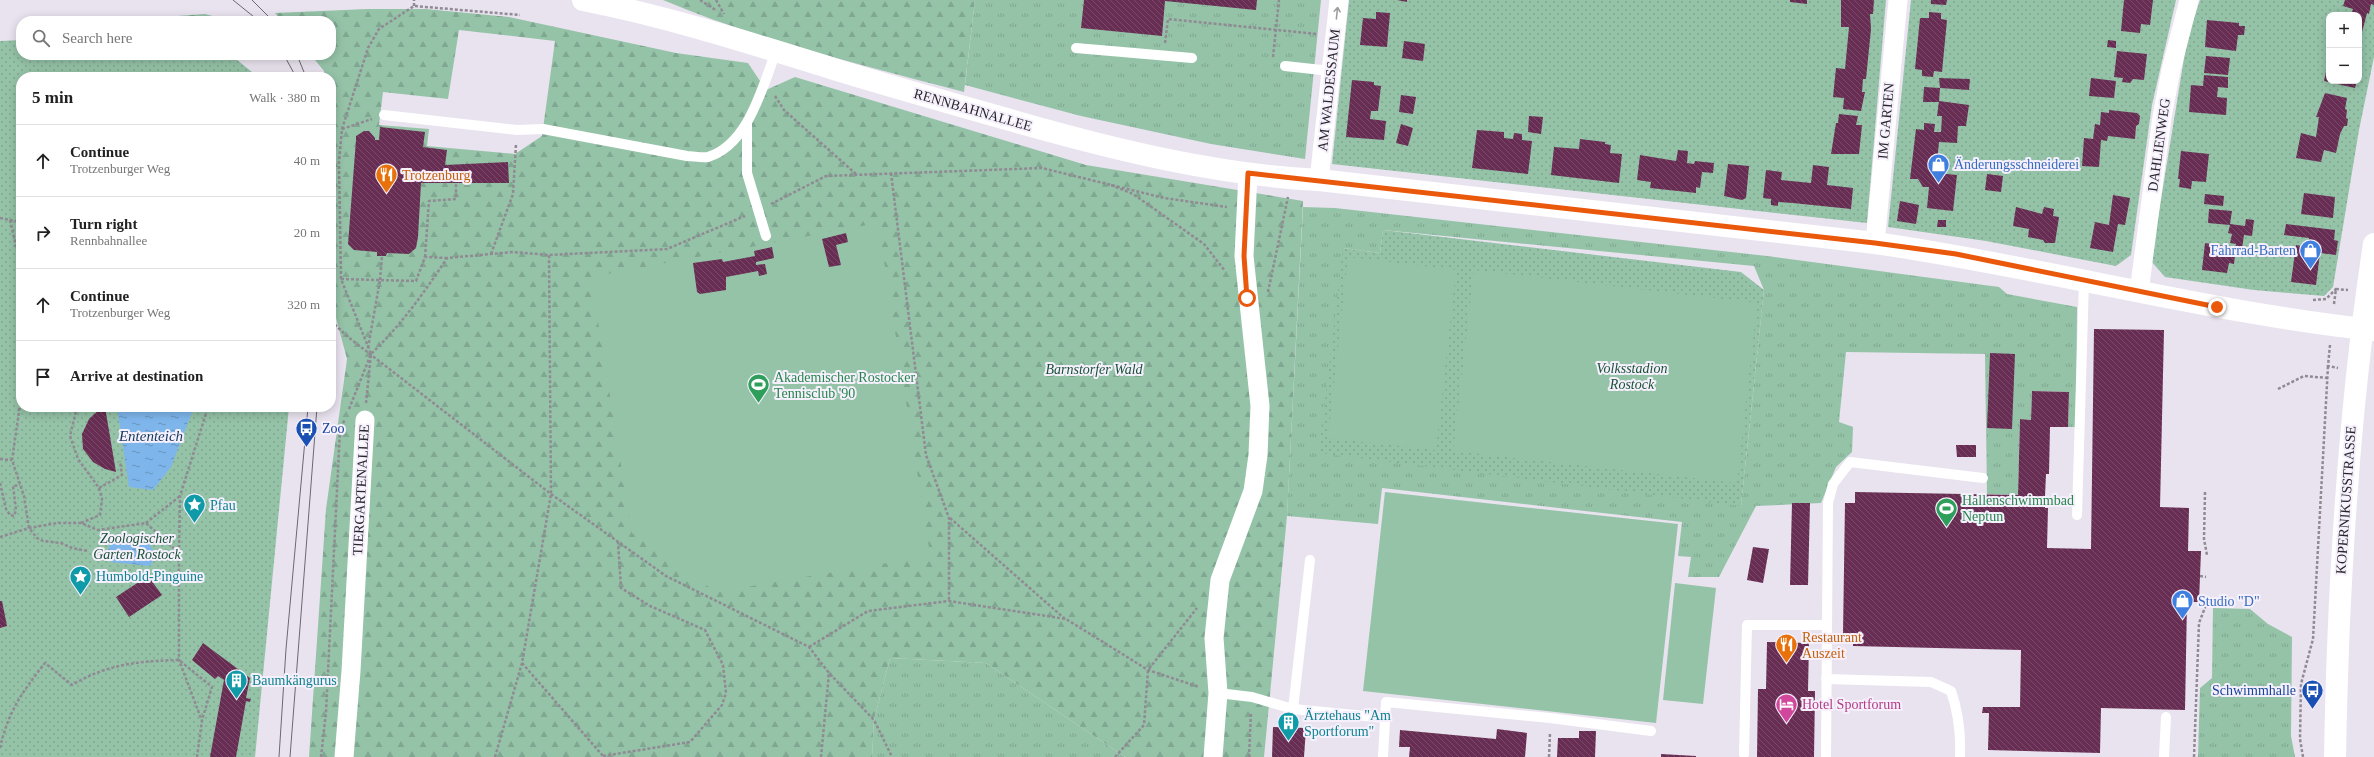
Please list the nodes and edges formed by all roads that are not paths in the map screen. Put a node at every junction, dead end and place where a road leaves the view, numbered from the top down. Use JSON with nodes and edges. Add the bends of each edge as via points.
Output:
{"nodes":[{"id":1,"x":583,"y":0,"type":"edge"},
{"id":2,"x":1339,"y":0,"type":"edge"},
{"id":3,"x":1898,"y":0,"type":"edge"},
{"id":4,"x":2189,"y":0,"type":"edge"},
{"id":5,"x":627,"y":5,"type":"edge"},
{"id":6,"x":1076,"y":48,"type":"dead end"},
{"id":7,"x":776,"y":52,"type":"junction"},
{"id":8,"x":1192,"y":58,"type":"dead end"},
{"id":9,"x":1285,"y":66,"type":"dead end"},
{"id":10,"x":1331,"y":71,"type":"junction"},
{"id":11,"x":384,"y":115,"type":"road end"},
{"id":12,"x":747,"y":125,"type":"junction"},
{"id":13,"x":1248,"y":173,"type":"junction"},
{"id":14,"x":1320,"y":174,"type":"junction"},
{"id":15,"x":766,"y":236,"type":"dead end"},
{"id":16,"x":1875,"y":243,"type":"junction"},
{"id":17,"x":2374,"y":244,"type":"edge"},
{"id":18,"x":2084,"y":280,"type":"junction"},
{"id":19,"x":2139,"y":292,"type":"junction"},
{"id":20,"x":2368,"y":329,"type":"edge"},
{"id":21,"x":365,"y":420,"type":"road end"},
{"id":22,"x":1983,"y":478,"type":"dead end"},
{"id":23,"x":2077,"y":515,"type":"dead end"},
{"id":24,"x":1310,"y":560,"type":"dead end"},
{"id":25,"x":1827,"y":625,"type":"junction"},
{"id":26,"x":1826,"y":679,"type":"junction"},
{"id":27,"x":1218,"y":694,"type":"junction"},
{"id":28,"x":1293,"y":709,"type":"junction"},
{"id":29,"x":2166,"y":717,"type":"dead end"},
{"id":30,"x":1385,"y":718,"type":"junction"},
{"id":31,"x":1651,"y":732,"type":"dead end"},
{"id":32,"x":1744,"y":754,"type":"dead end"},
{"id":33,"x":344,"y":757,"type":"edge"},
{"id":34,"x":1213,"y":757,"type":"edge"},
{"id":35,"x":1384,"y":757,"type":"edge"},
{"id":36,"x":1826,"y":757,"type":"edge"},
{"id":37,"x":1960,"y":757,"type":"edge"},
{"id":38,"x":2164,"y":757,"type":"edge"},
{"id":39,"x":2335,"y":757,"type":"edge"}],
"edges":[{"from":1,"to":5,"type":"street","name":"RENNBAHNALLEE"},
{"from":10,"to":2,"type":"street","name":"AM WALDESSAUM","one_way":true},
{"from":3,"to":16,"type":"street","name":"IM GARTEN"},
{"from":4,"to":19,"type":"street","name":"DAHLIENWEG","via":[[2162,116]]},
{"from":5,"to":7,"type":"street","name":"RENNBAHNALLEE"},
{"from":6,"to":8,"type":"lane"},
{"from":7,"to":12,"type":"lane"},
{"from":7,"to":13,"type":"street","name":"RENNBAHNALLEE","via":[[1103,146],[1194,165]]},
{"from":9,"to":10,"type":"lane"},
{"from":10,"to":14,"type":"street","name":"AM WALDESSAUM"},
{"from":11,"to":12,"type":"lane","via":[[517,130],[543,130],[687,156],[707,157],[722,150]]},
{"from":12,"to":15,"type":"lane","via":[[747,173]]},
{"from":13,"to":14,"type":"street","name":"RENNBAHNALLEE"},
{"from":13,"to":27,"type":"street","via":[[1245,270],[1260,406],[1258,455],[1253,491],[1220,580],[1214,638]]},
{"from":14,"to":16,"type":"street","name":"RENNBAHNALLEE"},
{"from":16,"to":18,"type":"street","name":"RENNBAHNALLEE","via":[[1956,254]]},
{"from":17,"to":20,"type":"street","name":"KOPERNIKUSSTRASSE"},
{"from":18,"to":19,"type":"street","name":"RENNBAHNALLEE"},
{"from":18,"to":23,"type":"lane"},
{"from":19,"to":20,"type":"street","name":"RENNBAHNALLEE","via":[[2243,312]]},
{"from":20,"to":39,"type":"street","name":"KOPERNIKUSSTRASSE","via":[[2343,518]]},
{"from":21,"to":33,"type":"street","name":"TIERGARTENALLEE"},
{"from":22,"to":25,"type":"lane","via":[[1850,462],[1833,484],[1828,503]]},
{"from":24,"to":28,"type":"lane"},
{"from":25,"to":26,"type":"lane"},
{"from":25,"to":32,"type":"lane","via":[[1747,625]]},
{"from":26,"to":36,"type":"lane"},
{"from":26,"to":37,"type":"lane","via":[[1931,682],[1951,691],[1961,727]]},
{"from":27,"to":28,"type":"lane","via":[[1252,697]]},
{"from":27,"to":34,"type":"street"},
{"from":28,"to":30,"type":"lane"},
{"from":29,"to":38,"type":"lane"},
{"from":30,"to":31,"type":"lane","via":[[1386,702],[1550,718]]},
{"from":30,"to":35,"type":"lane"}]}
